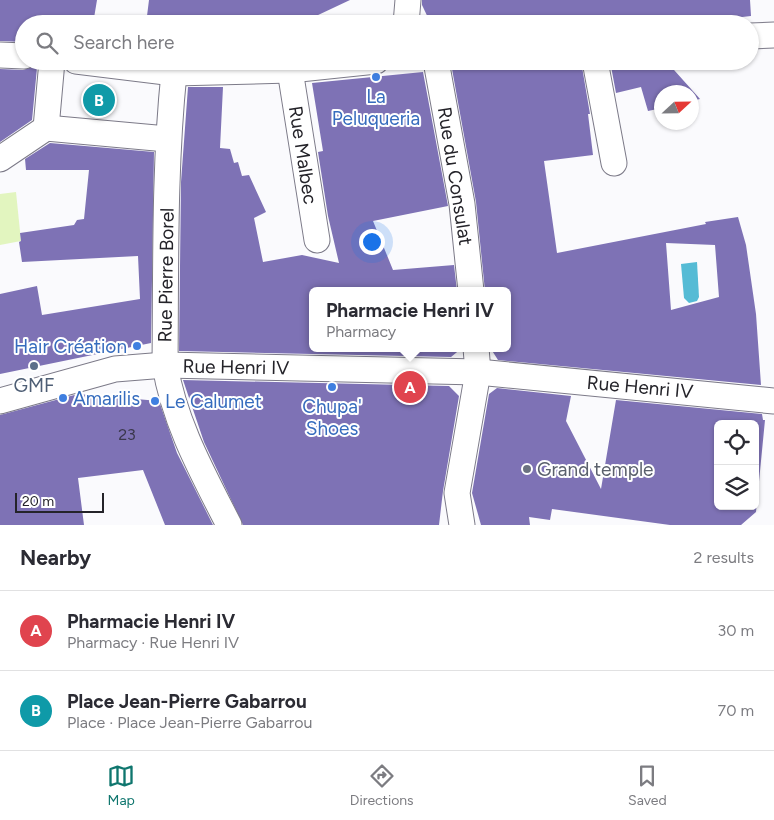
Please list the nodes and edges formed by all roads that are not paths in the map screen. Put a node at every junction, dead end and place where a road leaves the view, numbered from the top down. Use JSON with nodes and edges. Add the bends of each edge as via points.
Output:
{"nodes":[{"id":1,"x":408,"y":0,"type":"edge"},
{"id":2,"x":407,"y":15,"type":"edge"},
{"id":3,"x":774,"y":35,"type":"edge"},
{"id":4,"x":759,"y":36,"type":"edge"},
{"id":5,"x":0,"y":55,"type":"edge"},
{"id":6,"x":15,"y":56,"type":"edge"},
{"id":7,"x":51,"y":70,"type":"edge"},
{"id":8,"x":150,"y":70,"type":"edge"},
{"id":9,"x":290,"y":70,"type":"joint"},
{"id":10,"x":438,"y":70,"type":"edge"},
{"id":11,"x":597,"y":70,"type":"edge"},
{"id":12,"x":174,"y":73,"type":"junction"},
{"id":13,"x":46,"y":128,"type":"junction"},
{"id":14,"x":167,"y":139,"type":"junction"},
{"id":15,"x":0,"y":159,"type":"edge"},
{"id":16,"x":614,"y":163,"type":"dead end"},
{"id":17,"x":317,"y":240,"type":"dead end"},
{"id":18,"x":471,"y":287,"type":"edge"},
{"id":19,"x":477,"y":360,"type":"edge"},
{"id":20,"x":165,"y":365,"type":"junction"},
{"id":21,"x":0,"y":400,"type":"edge"},
{"id":22,"x":774,"y":401,"type":"edge"},
{"id":23,"x":229,"y":525,"type":"edge"},
{"id":24,"x":462,"y":525,"type":"edge"}],
"edges":[{"from":1,"to":2,"type":"street"},
{"from":3,"to":4,"type":"street"},
{"from":5,"to":6,"type":"street"},
{"from":7,"to":13,"type":"street"},
{"from":8,"to":12,"type":"street"},
{"from":9,"to":12,"type":"street"},
{"from":9,"to":17,"type":"street","name":"Rue Malbec"},
{"from":10,"to":18,"type":"street","name":"Rue du Consulat","via":[[462,204]]},
{"from":11,"to":16,"type":"street"},
{"from":12,"to":14,"type":"street","name":"Rue Pierre Borel"},
{"from":13,"to":14,"type":"street"},
{"from":13,"to":15,"type":"street"},
{"from":14,"to":20,"type":"street","name":"Rue Pierre Borel"},
{"from":19,"to":20,"type":"street","name":"Rue Henri IV"},
{"from":19,"to":22,"type":"street","name":"Rue Henri IV"},
{"from":19,"to":24,"type":"street","via":[[457,494]]},
{"from":20,"to":21,"type":"street","name":"Rue Henri IV","via":[[115,369]]},
{"from":20,"to":23,"type":"street","name":"Rue Pierre Borel","via":[[169,392],[194,455]]}]}
